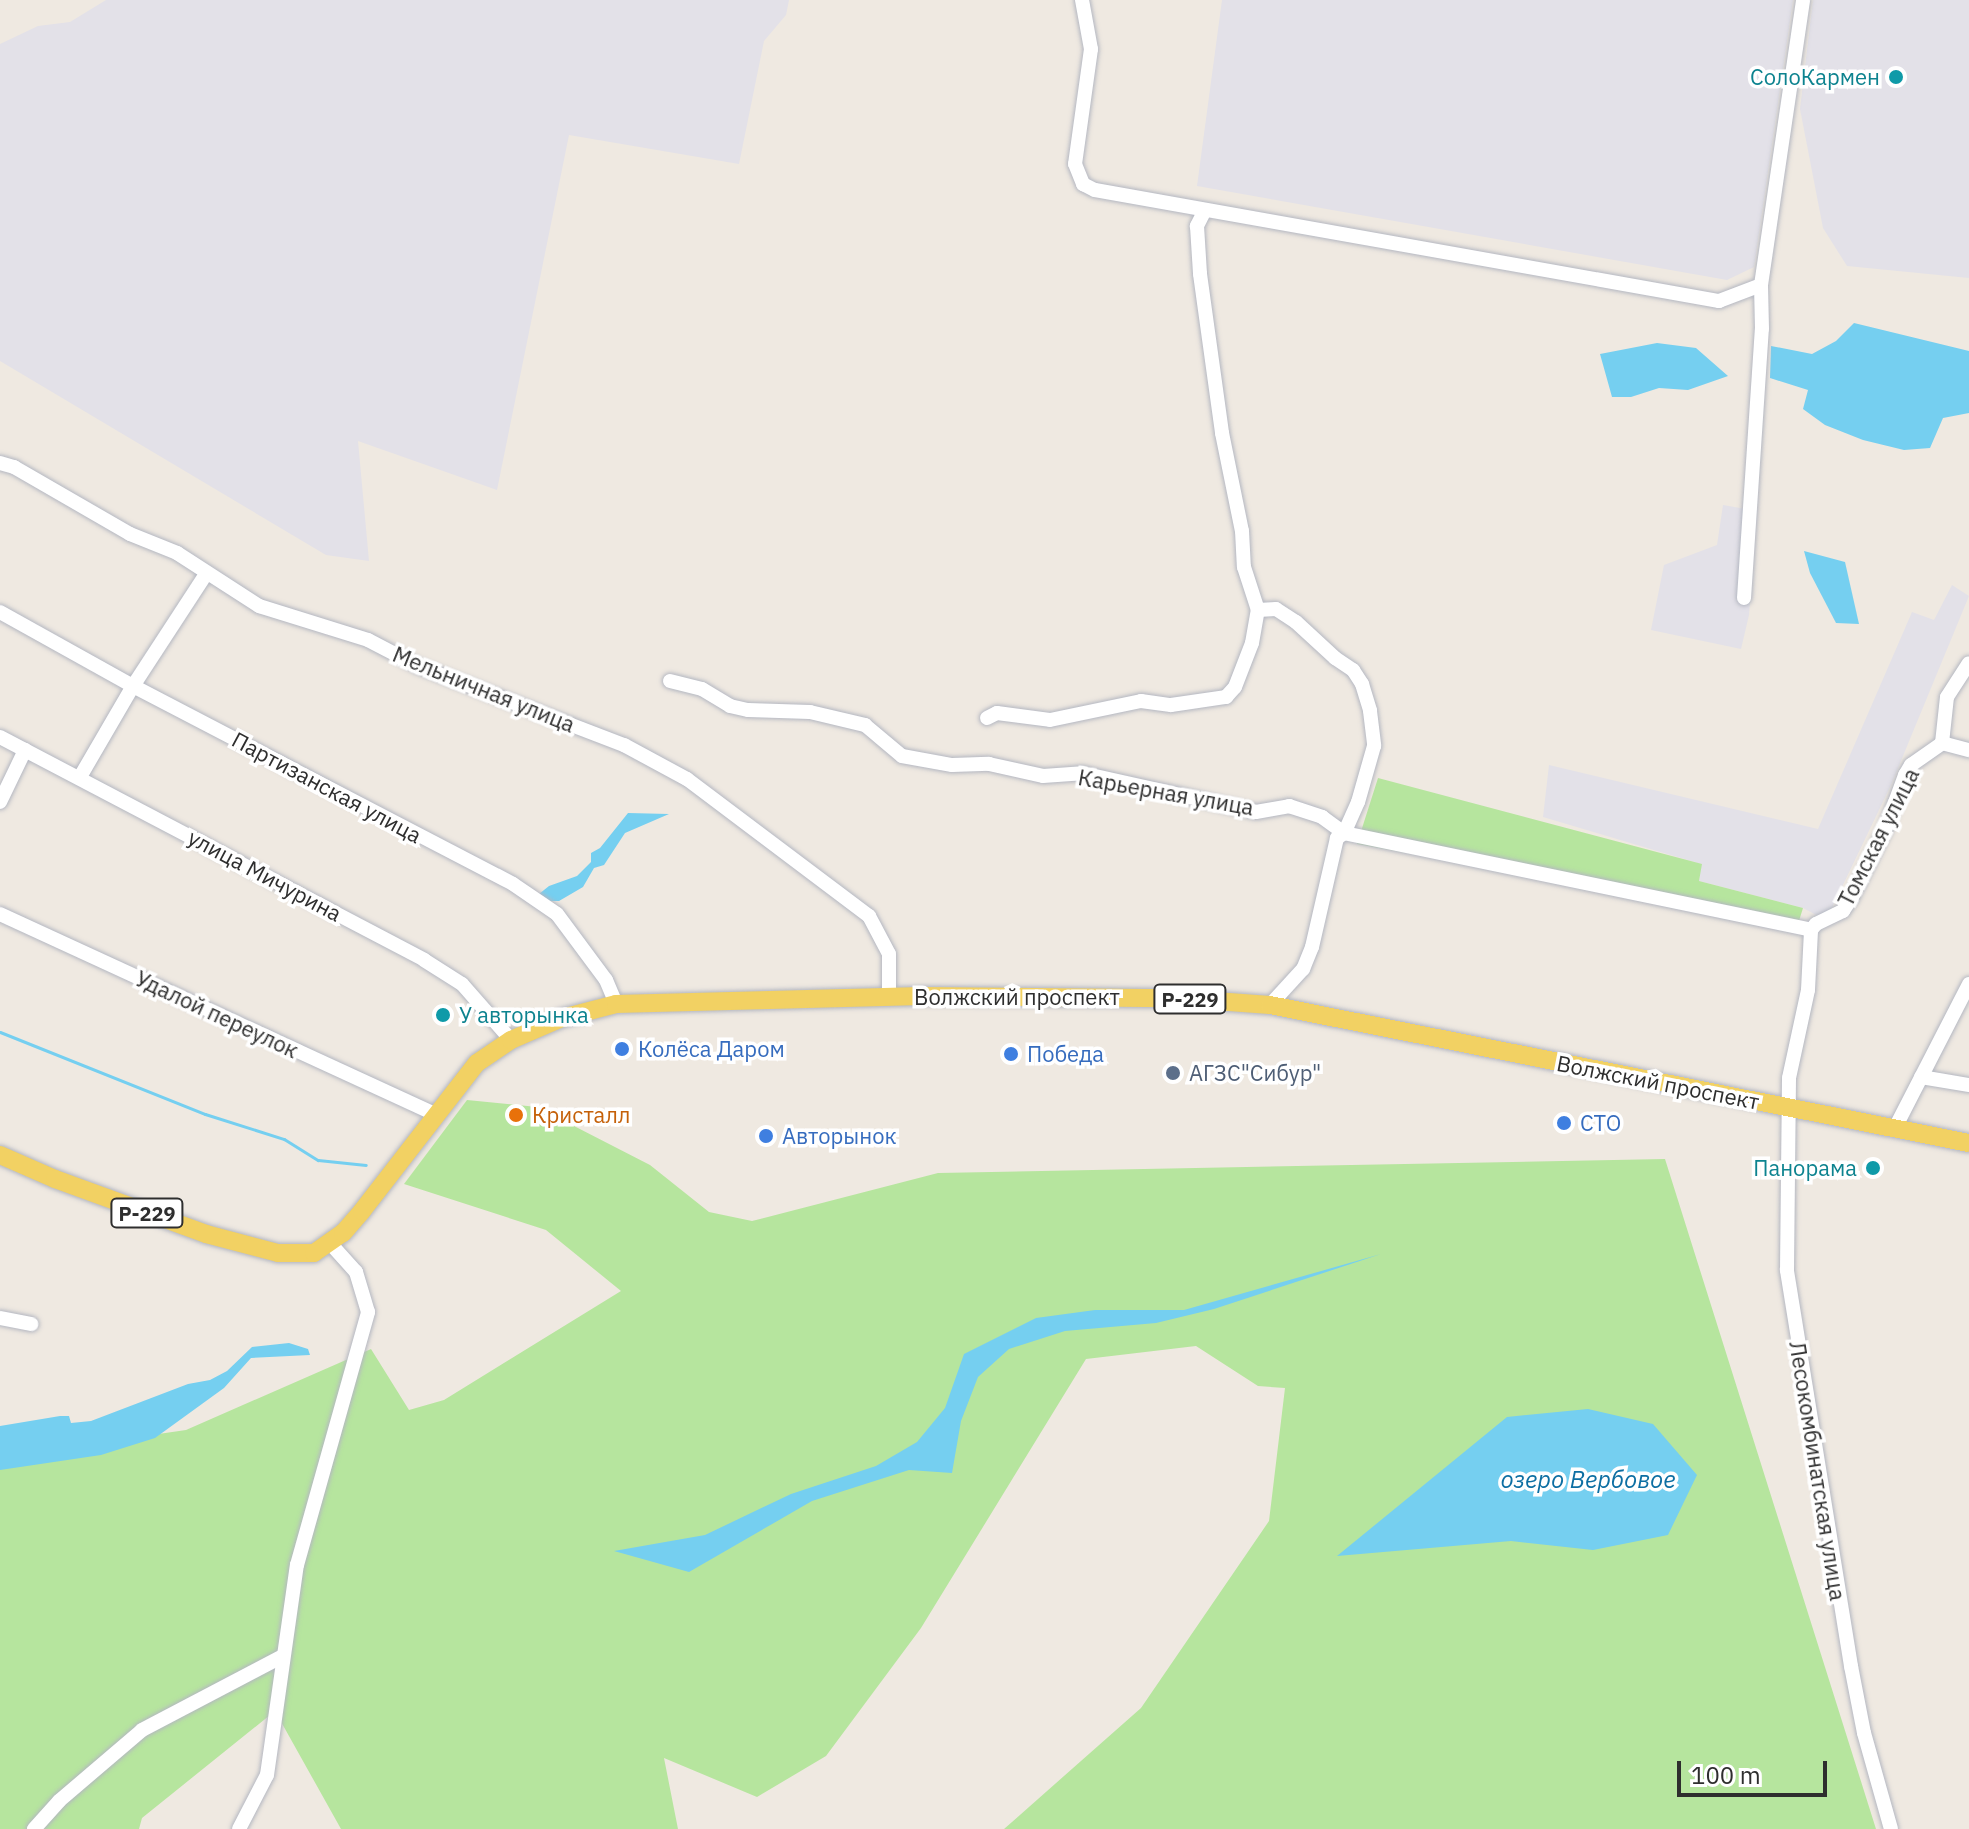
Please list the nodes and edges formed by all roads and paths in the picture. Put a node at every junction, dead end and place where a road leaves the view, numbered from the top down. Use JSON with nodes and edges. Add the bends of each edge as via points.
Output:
{"nodes":[{"id":1,"x":1082,"y":0,"type":"edge"},
{"id":2,"x":1803,"y":0,"type":"edge"},
{"id":3,"x":1204,"y":212,"type":"junction"},
{"id":4,"x":1761,"y":285,"type":"junction"},
{"id":5,"x":0,"y":463,"type":"edge"},
{"id":6,"x":206,"y":574,"type":"junction"},
{"id":7,"x":1744,"y":598,"type":"dead end"},
{"id":8,"x":1258,"y":610,"type":"junction"},
{"id":9,"x":0,"y":612,"type":"edge"},
{"id":10,"x":1969,"y":663,"type":"edge"},
{"id":11,"x":670,"y":681,"type":"dead end"},
{"id":12,"x":133,"y":686,"type":"junction"},
{"id":13,"x":987,"y":718,"type":"dead end"},
{"id":14,"x":0,"y":737,"type":"edge"},
{"id":15,"x":1942,"y":743,"type":"junction"},
{"id":16,"x":25,"y":750,"type":"junction"},
{"id":17,"x":1969,"y":750,"type":"edge"},
{"id":18,"x":80,"y":777,"type":"junction"},
{"id":19,"x":0,"y":802,"type":"edge"},
{"id":20,"x":1344,"y":833,"type":"junction"},
{"id":21,"x":0,"y":914,"type":"edge"},
{"id":22,"x":1811,"y":930,"type":"junction"},
{"id":23,"x":1969,"y":984,"type":"edge"},
{"id":24,"x":889,"y":998,"type":"junction"},
{"id":25,"x":616,"y":1004,"type":"junction"},
{"id":26,"x":1270,"y":1005,"type":"junction"},
{"id":27,"x":511,"y":1040,"type":"junction"},
{"id":28,"x":1921,"y":1077,"type":"junction"},
{"id":29,"x":1969,"y":1085,"type":"edge"},
{"id":30,"x":1790,"y":1108,"type":"junction"},
{"id":31,"x":435,"y":1114,"type":"junction"},
{"id":32,"x":1895,"y":1128,"type":"junction"},
{"id":33,"x":1969,"y":1143,"type":"edge"},
{"id":34,"x":0,"y":1155,"type":"edge"},
{"id":35,"x":330,"y":1243,"type":"junction"},
{"id":36,"x":0,"y":1318,"type":"edge"},
{"id":37,"x":31,"y":1324,"type":"dead end"},
{"id":38,"x":281,"y":1657,"type":"junction"},
{"id":39,"x":34,"y":1829,"type":"edge"},
{"id":40,"x":239,"y":1829,"type":"edge"},
{"id":41,"x":1891,"y":1829,"type":"edge"}],
"edges":[{"from":1,"to":3,"type":"street","via":[[1091,49],[1075,164],[1083,184]]},
{"from":2,"to":4,"type":"street"},
{"from":3,"to":4,"type":"street","via":[[1719,301]]},
{"from":3,"to":8,"type":"street","via":[[1197,226],[1200,274],[1244,567]]},
{"from":4,"to":7,"type":"street"},
{"from":5,"to":6,"type":"street","name":"Мельничная улица","via":[[130,534],[177,553]]},
{"from":6,"to":12,"type":"street"},
{"from":6,"to":24,"type":"street","name":"Мельничная улица","via":[[259,606],[368,640],[418,666],[624,745],[687,779],[869,916],[889,954]]},
{"from":8,"to":13,"type":"street","via":[[1252,643],[1226,697],[1171,705],[1141,701],[1050,720],[997,713]]},
{"from":8,"to":20,"type":"street","via":[[1276,609],[1296,622],[1353,670],[1362,684],[1374,746]]},
{"from":9,"to":12,"type":"street","name":"Партизанская улица"},
{"from":10,"to":15,"type":"street","via":[[1947,697]]},
{"from":11,"to":20,"type":"street","name":"Карьерная улица","via":[[702,689],[730,706],[810,712],[865,725],[902,756],[952,765],[989,764],[1043,776],[1082,773],[1256,812],[1289,806],[1322,817]]},
{"from":12,"to":18,"type":"street"},
{"from":12,"to":25,"type":"street","name":"Партизанская улица","via":[[531,896],[557,914],[586,950]]},
{"from":14,"to":16,"type":"street","name":"улица Мичурина"},
{"from":15,"to":17,"type":"street"},
{"from":15,"to":22,"type":"street","name":"Томская улица","via":[[1905,775],[1885,830],[1843,911]]},
{"from":16,"to":18,"type":"street","name":"улица Мичурина"},
{"from":16,"to":19,"type":"street"},
{"from":18,"to":27,"type":"street","name":"улица Мичурина","via":[[437,968],[473,994]]},
{"from":20,"to":22,"type":"street","name":"Карьерная улица"},
{"from":20,"to":26,"type":"street","via":[[1337,838],[1303,969]]},
{"from":21,"to":31,"type":"street","name":"Удалой переулок"},
{"from":22,"to":30,"type":"street","via":[[1808,990],[1789,1078]]},
{"from":23,"to":28,"type":"street"},
{"from":24,"to":25,"type":"main road","name":"Волжский проспект","number":"Р-229"},
{"from":24,"to":26,"type":"main road","name":"Волжский проспект","number":"Р-229","via":[[1175,998]]},
{"from":25,"to":27,"type":"main road","name":"Волжский проспект","number":"Р-229","via":[[562,1018]]},
{"from":26,"to":30,"type":"main road","name":"Волжский проспект","number":"Р-229"},
{"from":27,"to":31,"type":"main road","name":"Волжский проспект","number":"Р-229","via":[[477,1063]]},
{"from":28,"to":29,"type":"street"},
{"from":28,"to":32,"type":"street"},
{"from":30,"to":32,"type":"main road","name":"Волжский проспект","number":"Р-229"},
{"from":30,"to":41,"type":"street","name":"Лесокомбинатская улица","via":[[1787,1270],[1793,1317],[1851,1666]]},
{"from":31,"to":35,"type":"main road","name":"Волжский проспект","number":"Р-229","via":[[362,1211]]},
{"from":32,"to":33,"type":"main road","name":"Волжский проспект","number":"Р-229"},
{"from":34,"to":35,"type":"main road","name":"Волжский проспект","number":"Р-229","via":[[206,1234],[299,1255]]},
{"from":35,"to":38,"type":"street","via":[[356,1272],[368,1312],[297,1565]]},
{"from":36,"to":37,"type":"street"},
{"from":38,"to":39,"type":"street","via":[[142,1730]]},
{"from":38,"to":40,"type":"street","via":[[267,1775]]}]}
